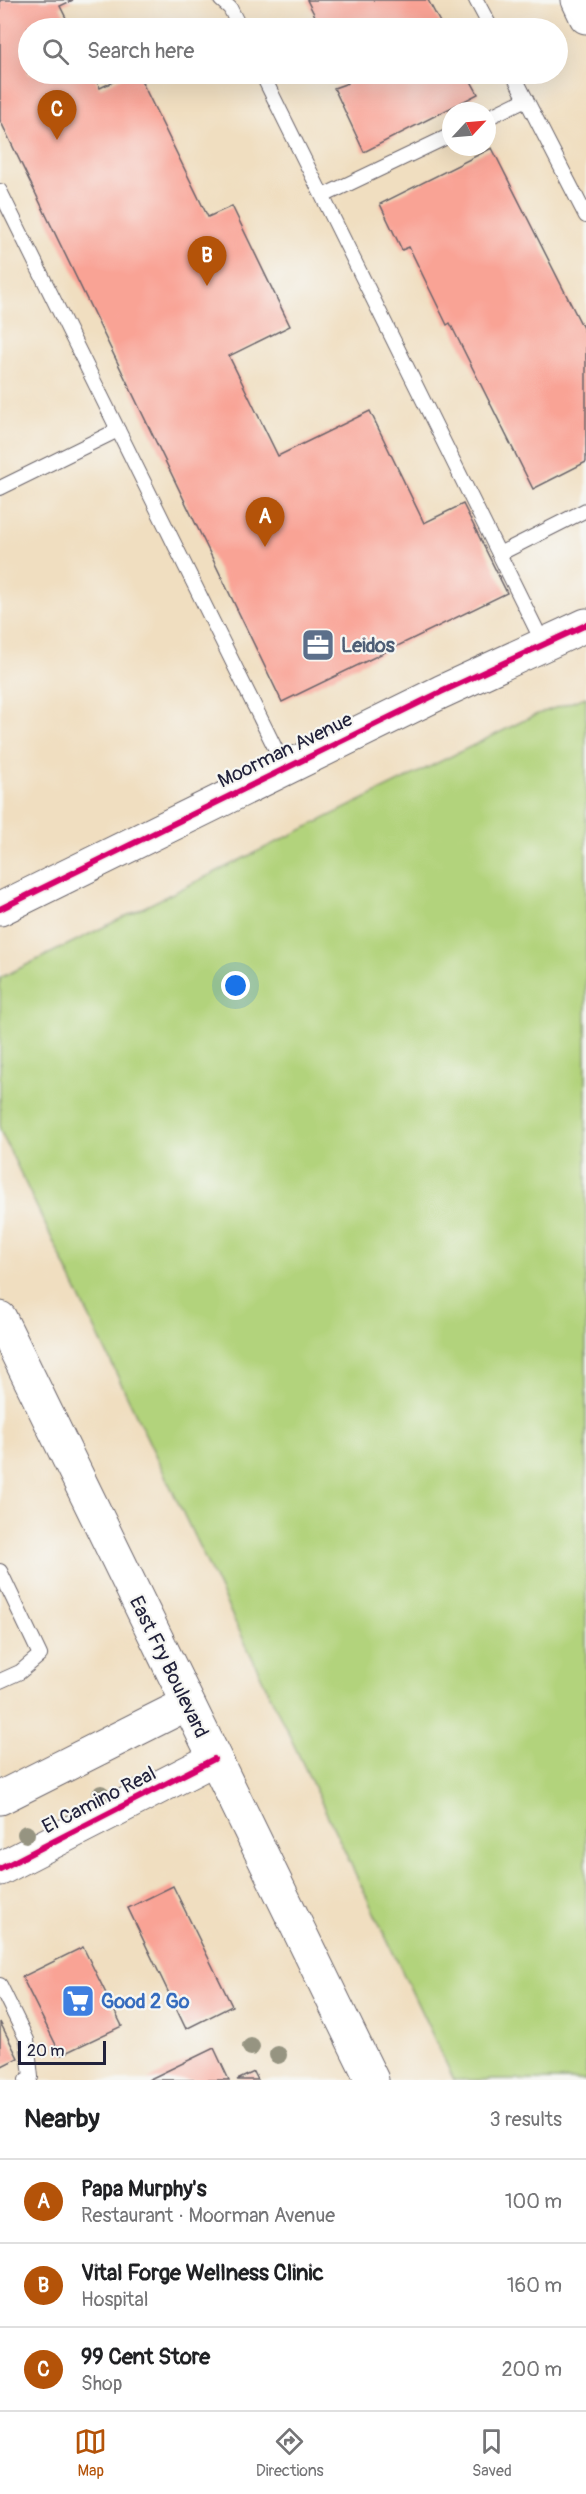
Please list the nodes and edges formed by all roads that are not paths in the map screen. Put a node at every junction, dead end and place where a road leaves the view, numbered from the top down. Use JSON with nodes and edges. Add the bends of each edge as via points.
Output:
{"nodes":[{"id":1,"x":221,"y":0,"type":"edge"},
{"id":2,"x":477,"y":0,"type":"edge"},
{"id":3,"x":578,"y":0,"type":"edge"},
{"id":4,"x":586,"y":17,"type":"edge"},
{"id":5,"x":235,"y":18,"type":"edge"},
{"id":6,"x":486,"y":18,"type":"edge"},
{"id":7,"x":267,"y":84,"type":"edge"},
{"id":8,"x":518,"y":84,"type":"edge"},
{"id":9,"x":526,"y":99,"type":"junction"},
{"id":10,"x":496,"y":114,"type":"edge"},
{"id":11,"x":442,"y":139,"type":"edge"},
{"id":12,"x":0,"y":191,"type":"edge"},
{"id":13,"x":323,"y":196,"type":"junction"},
{"id":14,"x":586,"y":216,"type":"edge"},
{"id":15,"x":118,"y":430,"type":"junction"},
{"id":16,"x":0,"y":488,"type":"edge"},
{"id":17,"x":586,"y":510,"type":"edge"},
{"id":18,"x":499,"y":554,"type":"junction"},
{"id":19,"x":586,"y":626,"type":"edge"},
{"id":20,"x":544,"y":645,"type":"junction"},
{"id":21,"x":285,"y":768,"type":"junction"},
{"id":22,"x":0,"y":909,"type":"edge"},
{"id":23,"x":0,"y":1318,"type":"edge"},
{"id":24,"x":0,"y":1571,"type":"edge"},
{"id":25,"x":0,"y":1681,"type":"edge"},
{"id":26,"x":187,"y":1704,"type":"junction"},
{"id":27,"x":214,"y":1759,"type":"junction"},
{"id":28,"x":0,"y":1798,"type":"edge"},
{"id":29,"x":0,"y":1869,"type":"edge"},
{"id":30,"x":0,"y":1985,"type":"edge"},
{"id":31,"x":26,"y":2080,"type":"edge"},
{"id":32,"x":372,"y":2080,"type":"edge"}],
"edges":[{"from":1,"to":5,"type":"lane"},
{"from":2,"to":6,"type":"lane"},
{"from":3,"to":4,"type":"street"},
{"from":7,"to":13,"type":"lane"},
{"from":8,"to":9,"type":"lane"},
{"from":9,"to":10,"type":"lane"},
{"from":9,"to":14,"type":"lane"},
{"from":11,"to":13,"type":"lane"},
{"from":12,"to":15,"type":"lane"},
{"from":13,"to":18,"type":"lane"},
{"from":15,"to":16,"type":"lane"},
{"from":15,"to":21,"type":"lane"},
{"from":17,"to":18,"type":"lane"},
{"from":18,"to":20,"type":"lane"},
{"from":19,"to":20,"type":"street","name":"Moorman Avenue"},
{"from":20,"to":21,"type":"street","name":"Moorman Avenue"},
{"from":21,"to":22,"type":"street","name":"Moorman Avenue"},
{"from":23,"to":26,"type":"street","name":"East Fry Boulevard"},
{"from":24,"to":25,"type":"lane","via":[[40,1655],[20,1672]]},
{"from":26,"to":27,"type":"street","name":"East Fry Boulevard"},
{"from":26,"to":28,"type":"street"},
{"from":27,"to":29,"type":"street","name":"El Camino Real"},
{"from":27,"to":32,"type":"street","name":"East Fry Boulevard"},
{"from":30,"to":31,"type":"lane","via":[[27,2040],[31,2077]]}]}
